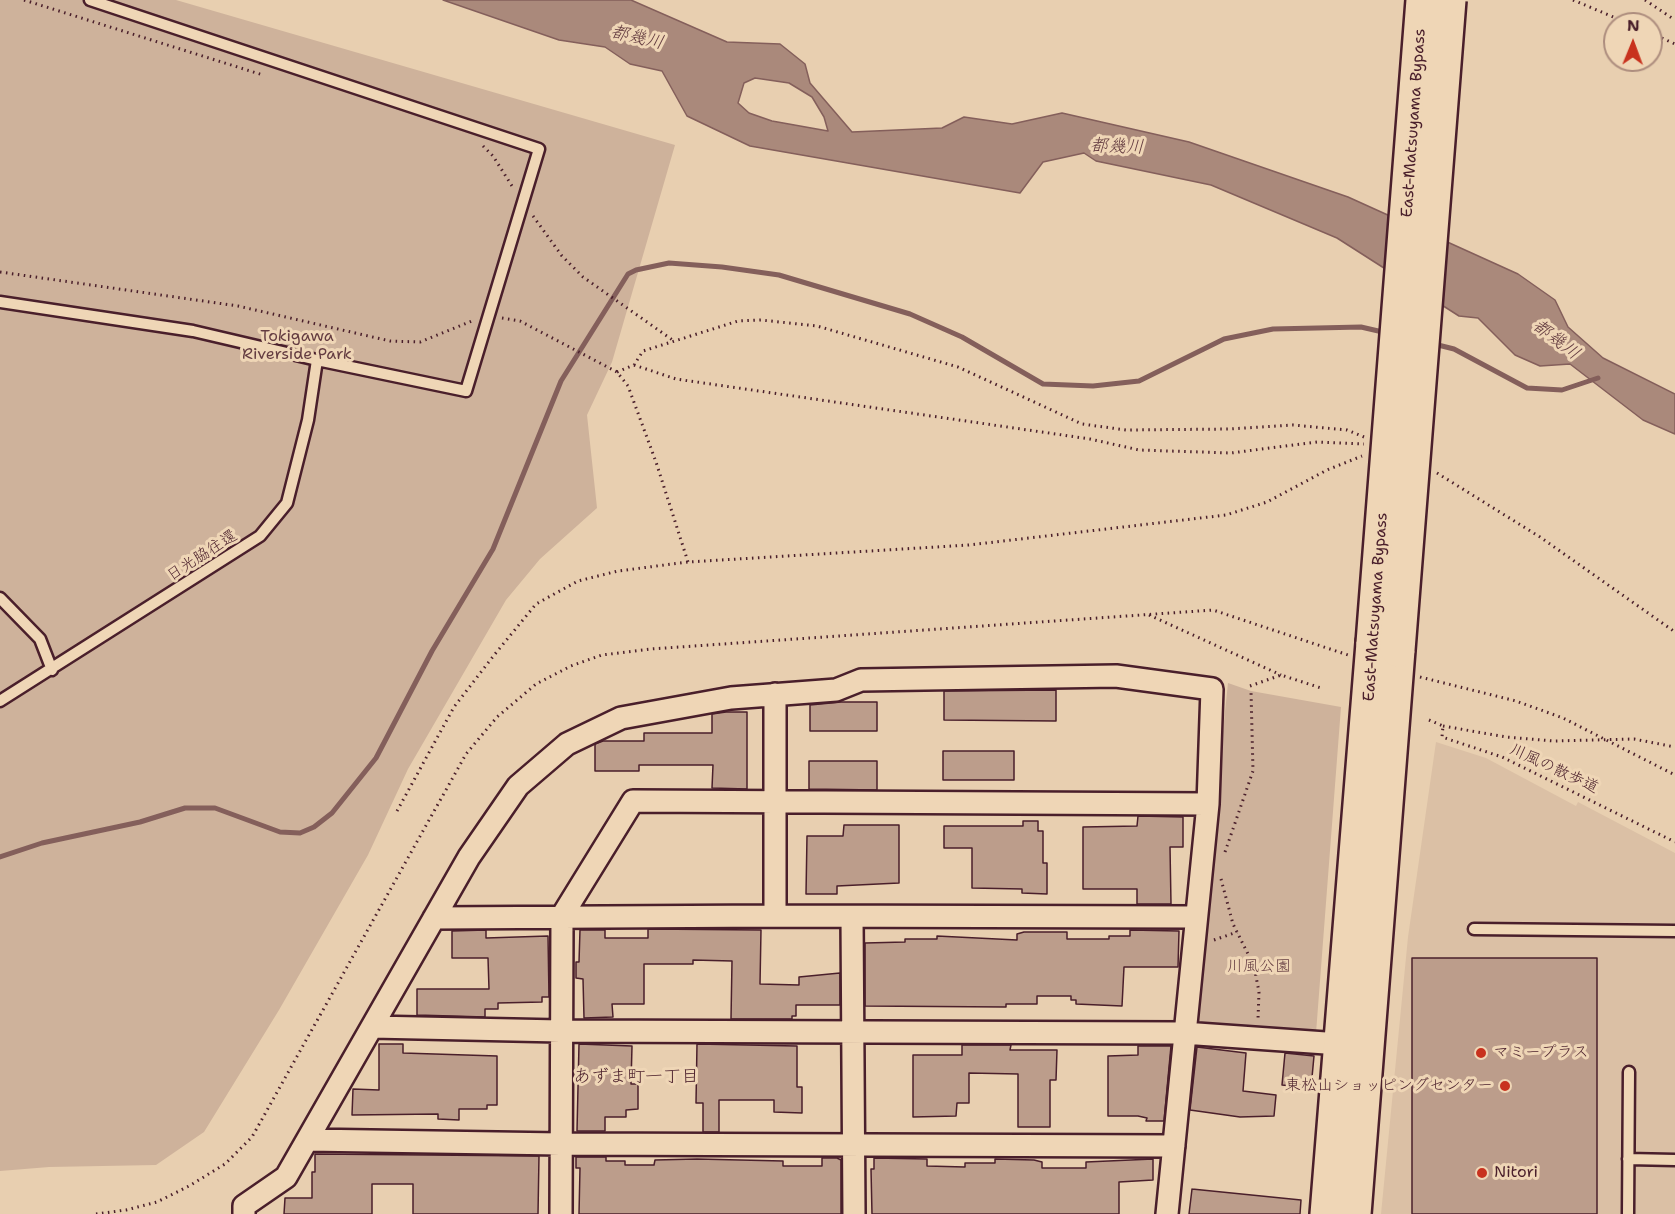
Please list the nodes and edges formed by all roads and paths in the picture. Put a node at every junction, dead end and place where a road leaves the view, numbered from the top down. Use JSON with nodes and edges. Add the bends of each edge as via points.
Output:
{"nodes":[{"id":1,"x":24,"y":0,"type":"edge"},
{"id":2,"x":90,"y":0,"type":"edge"},
{"id":3,"x":1424,"y":0,"type":"edge"},
{"id":4,"x":1449,"y":0,"type":"edge"},
{"id":5,"x":1573,"y":0,"type":"edge"},
{"id":6,"x":1645,"y":0,"type":"edge"},
{"id":7,"x":1603,"y":13,"type":"edge"},
{"id":8,"x":1675,"y":20,"type":"edge"},
{"id":9,"x":264,"y":75,"type":"dead end"},
{"id":10,"x":478,"y":142,"type":"dead end"},
{"id":11,"x":516,"y":192,"type":"dead end"},
{"id":12,"x":529,"y":211,"type":"dead end"},
{"id":13,"x":0,"y":272,"type":"edge"},
{"id":14,"x":0,"y":302,"type":"edge"},
{"id":15,"x":496,"y":318,"type":"dead end"},
{"id":16,"x":475,"y":320,"type":"dead end"},
{"id":17,"x":674,"y":341,"type":"junction"},
{"id":18,"x":317,"y":360,"type":"junction"},
{"id":19,"x":634,"y":365,"type":"junction"},
{"id":20,"x":617,"y":372,"type":"junction"},
{"id":21,"x":1366,"y":438,"type":"dead end"},
{"id":22,"x":1373,"y":445,"type":"dead end"},
{"id":23,"x":1368,"y":453,"type":"dead end"},
{"id":24,"x":1436,"y":472,"type":"dead end"},
{"id":25,"x":688,"y":562,"type":"junction"},
{"id":26,"x":0,"y":598,"type":"edge"},
{"id":27,"x":1149,"y":615,"type":"dead end"},
{"id":28,"x":1675,"y":632,"type":"edge"},
{"id":29,"x":1394,"y":657,"type":"junction"},
{"id":30,"x":52,"y":670,"type":"junction"},
{"id":31,"x":1281,"y":675,"type":"junction"},
{"id":32,"x":1250,"y":686,"type":"dead end"},
{"id":33,"x":1321,"y":688,"type":"dead end"},
{"id":34,"x":1251,"y":691,"type":"dead end"},
{"id":35,"x":774,"y":694,"type":"junction"},
{"id":36,"x":0,"y":701,"type":"edge"},
{"id":37,"x":1429,"y":720,"type":"dead end"},
{"id":38,"x":1443,"y":726,"type":"junction"},
{"id":39,"x":1604,"y":738,"type":"junction"},
{"id":40,"x":1675,"y":747,"type":"edge"},
{"id":41,"x":1675,"y":775,"type":"edge"},
{"id":42,"x":774,"y":803,"type":"junction"},
{"id":43,"x":1208,"y":804,"type":"junction"},
{"id":44,"x":397,"y":811,"type":"dead end"},
{"id":45,"x":1675,"y":842,"type":"edge"},
{"id":46,"x":1224,"y":859,"type":"dead end"},
{"id":47,"x":1223,"y":869,"type":"dead end"},
{"id":48,"x":562,"y":916,"type":"junction"},
{"id":49,"x":775,"y":916,"type":"junction"},
{"id":50,"x":852,"y":917,"type":"junction"},
{"id":51,"x":1196,"y":917,"type":"junction"},
{"id":52,"x":434,"y":918,"type":"junction"},
{"id":53,"x":1474,"y":929,"type":"dead end"},
{"id":54,"x":1675,"y":931,"type":"edge"},
{"id":55,"x":372,"y":1027,"type":"junction"},
{"id":56,"x":560,"y":1032,"type":"junction"},
{"id":57,"x":853,"y":1033,"type":"junction"},
{"id":58,"x":1183,"y":1033,"type":"junction"},
{"id":59,"x":1256,"y":1038,"type":"junction"},
{"id":60,"x":1340,"y":1044,"type":"junction"},
{"id":61,"x":1629,"y":1072,"type":"dead end"},
{"id":62,"x":308,"y":1140,"type":"junction"},
{"id":63,"x":560,"y":1144,"type":"junction"},
{"id":64,"x":853,"y":1145,"type":"junction"},
{"id":65,"x":1174,"y":1146,"type":"junction"},
{"id":66,"x":1628,"y":1159,"type":"junction"},
{"id":67,"x":1675,"y":1160,"type":"edge"},
{"id":68,"x":244,"y":1214,"type":"edge"},
{"id":69,"x":561,"y":1214,"type":"edge"},
{"id":70,"x":854,"y":1214,"type":"edge"},
{"id":71,"x":1167,"y":1214,"type":"edge"},
{"id":72,"x":1327,"y":1214,"type":"edge"},
{"id":73,"x":1354,"y":1214,"type":"edge"},
{"id":74,"x":1628,"y":1214,"type":"edge"}],
"edges":[{"from":1,"to":9,"type":"path"},
{"from":2,"to":18,"type":"lane","via":[[539,148],[466,391]]},
{"from":3,"to":29,"type":"highway","name":"East-Matsuyama Bypass","bridge":true},
{"from":4,"to":29,"type":"highway","name":"East-Matsuyama Bypass","bridge":true},
{"from":5,"to":7,"type":"path"},
{"from":6,"to":8,"type":"path"},
{"from":10,"to":11,"type":"path","via":[[494,156]]},
{"from":12,"to":17,"type":"path","via":[[583,277]]},
{"from":13,"to":16,"type":"path","via":[[238,306],[390,341],[420,342]]},
{"from":14,"to":18,"type":"lane","via":[[193,331]]},
{"from":15,"to":20,"type":"path","via":[[520,321]]},
{"from":17,"to":19,"type":"path","via":[[644,351]]},
{"from":17,"to":21,"type":"path","via":[[738,321],[817,326],[958,367],[1082,424],[1126,430],[1293,425],[1347,430]]},
{"from":18,"to":30,"type":"lane","name":"日光脇往還","via":[[308,420],[287,503],[260,536]]},
{"from":19,"to":20,"type":"path"},
{"from":19,"to":22,"type":"path","via":[[676,379],[1139,450],[1231,453],[1317,442]]},
{"from":20,"to":25,"type":"path","via":[[628,387],[657,462]]},
{"from":23,"to":25,"type":"path","via":[[1267,502],[1226,514],[969,545]]},
{"from":24,"to":28,"type":"path","via":[[1540,537]]},
{"from":25,"to":44,"type":"path","via":[[618,571],[578,581],[536,604],[454,707]]},
{"from":26,"to":30,"type":"lane","via":[[40,639]]},
{"from":27,"to":31,"type":"path"},
{"from":29,"to":39,"type":"path","via":[[1427,678],[1516,701]]},
{"from":29,"to":60,"type":"highway","name":"East-Matsuyama Bypass"},
{"from":29,"to":73,"type":"highway","name":"East-Matsuyama Bypass"},
{"from":30,"to":36,"type":"lane","name":"日光脇往還"},
{"from":31,"to":32,"type":"path"},
{"from":31,"to":33,"type":"path"},
{"from":34,"to":46,"type":"path","via":[[1253,771]]},
{"from":35,"to":42,"type":"street"},
{"from":35,"to":43,"type":"street","via":[[836,690],[861,680],[1081,676],[1116,676],[1212,688]]},
{"from":35,"to":52,"type":"street","via":[[621,718],[567,744],[518,786],[469,857]]},
{"from":37,"to":38,"type":"path","name":"川風の散歩道"},
{"from":38,"to":39,"type":"path","via":[[1471,733],[1554,741]]},
{"from":38,"to":45,"type":"path","name":"川風の散歩道","via":[[1442,736],[1502,757]]},
{"from":39,"to":40,"type":"path"},
{"from":39,"to":41,"type":"path"},
{"from":42,"to":43,"type":"street"},
{"from":42,"to":48,"type":"street","via":[[633,801]]},
{"from":42,"to":49,"type":"street"},
{"from":43,"to":51,"type":"street"},
{"from":47,"to":59,"type":"path","via":[[1221,879],[1233,924],[1254,966],[1259,992]]},
{"from":48,"to":49,"type":"street"},
{"from":48,"to":52,"type":"street"},
{"from":48,"to":56,"type":"street"},
{"from":49,"to":50,"type":"street"},
{"from":50,"to":51,"type":"street"},
{"from":50,"to":57,"type":"street"},
{"from":51,"to":58,"type":"street"},
{"from":52,"to":55,"type":"street"},
{"from":53,"to":54,"type":"lane"},
{"from":55,"to":56,"type":"street"},
{"from":55,"to":62,"type":"street"},
{"from":56,"to":57,"type":"street"},
{"from":56,"to":63,"type":"street"},
{"from":57,"to":58,"type":"street"},
{"from":57,"to":64,"type":"street"},
{"from":58,"to":59,"type":"street"},
{"from":58,"to":65,"type":"street"},
{"from":59,"to":60,"type":"street"},
{"from":60,"to":72,"type":"highway","name":"East-Matsuyama Bypass"},
{"from":61,"to":66,"type":"lane"},
{"from":62,"to":63,"type":"street"},
{"from":62,"to":68,"type":"street","via":[[286,1177],[244,1206]]},
{"from":63,"to":64,"type":"street"},
{"from":63,"to":69,"type":"street"},
{"from":64,"to":65,"type":"street"},
{"from":64,"to":70,"type":"street"},
{"from":65,"to":71,"type":"street"},
{"from":66,"to":67,"type":"lane"},
{"from":66,"to":74,"type":"lane"}]}
